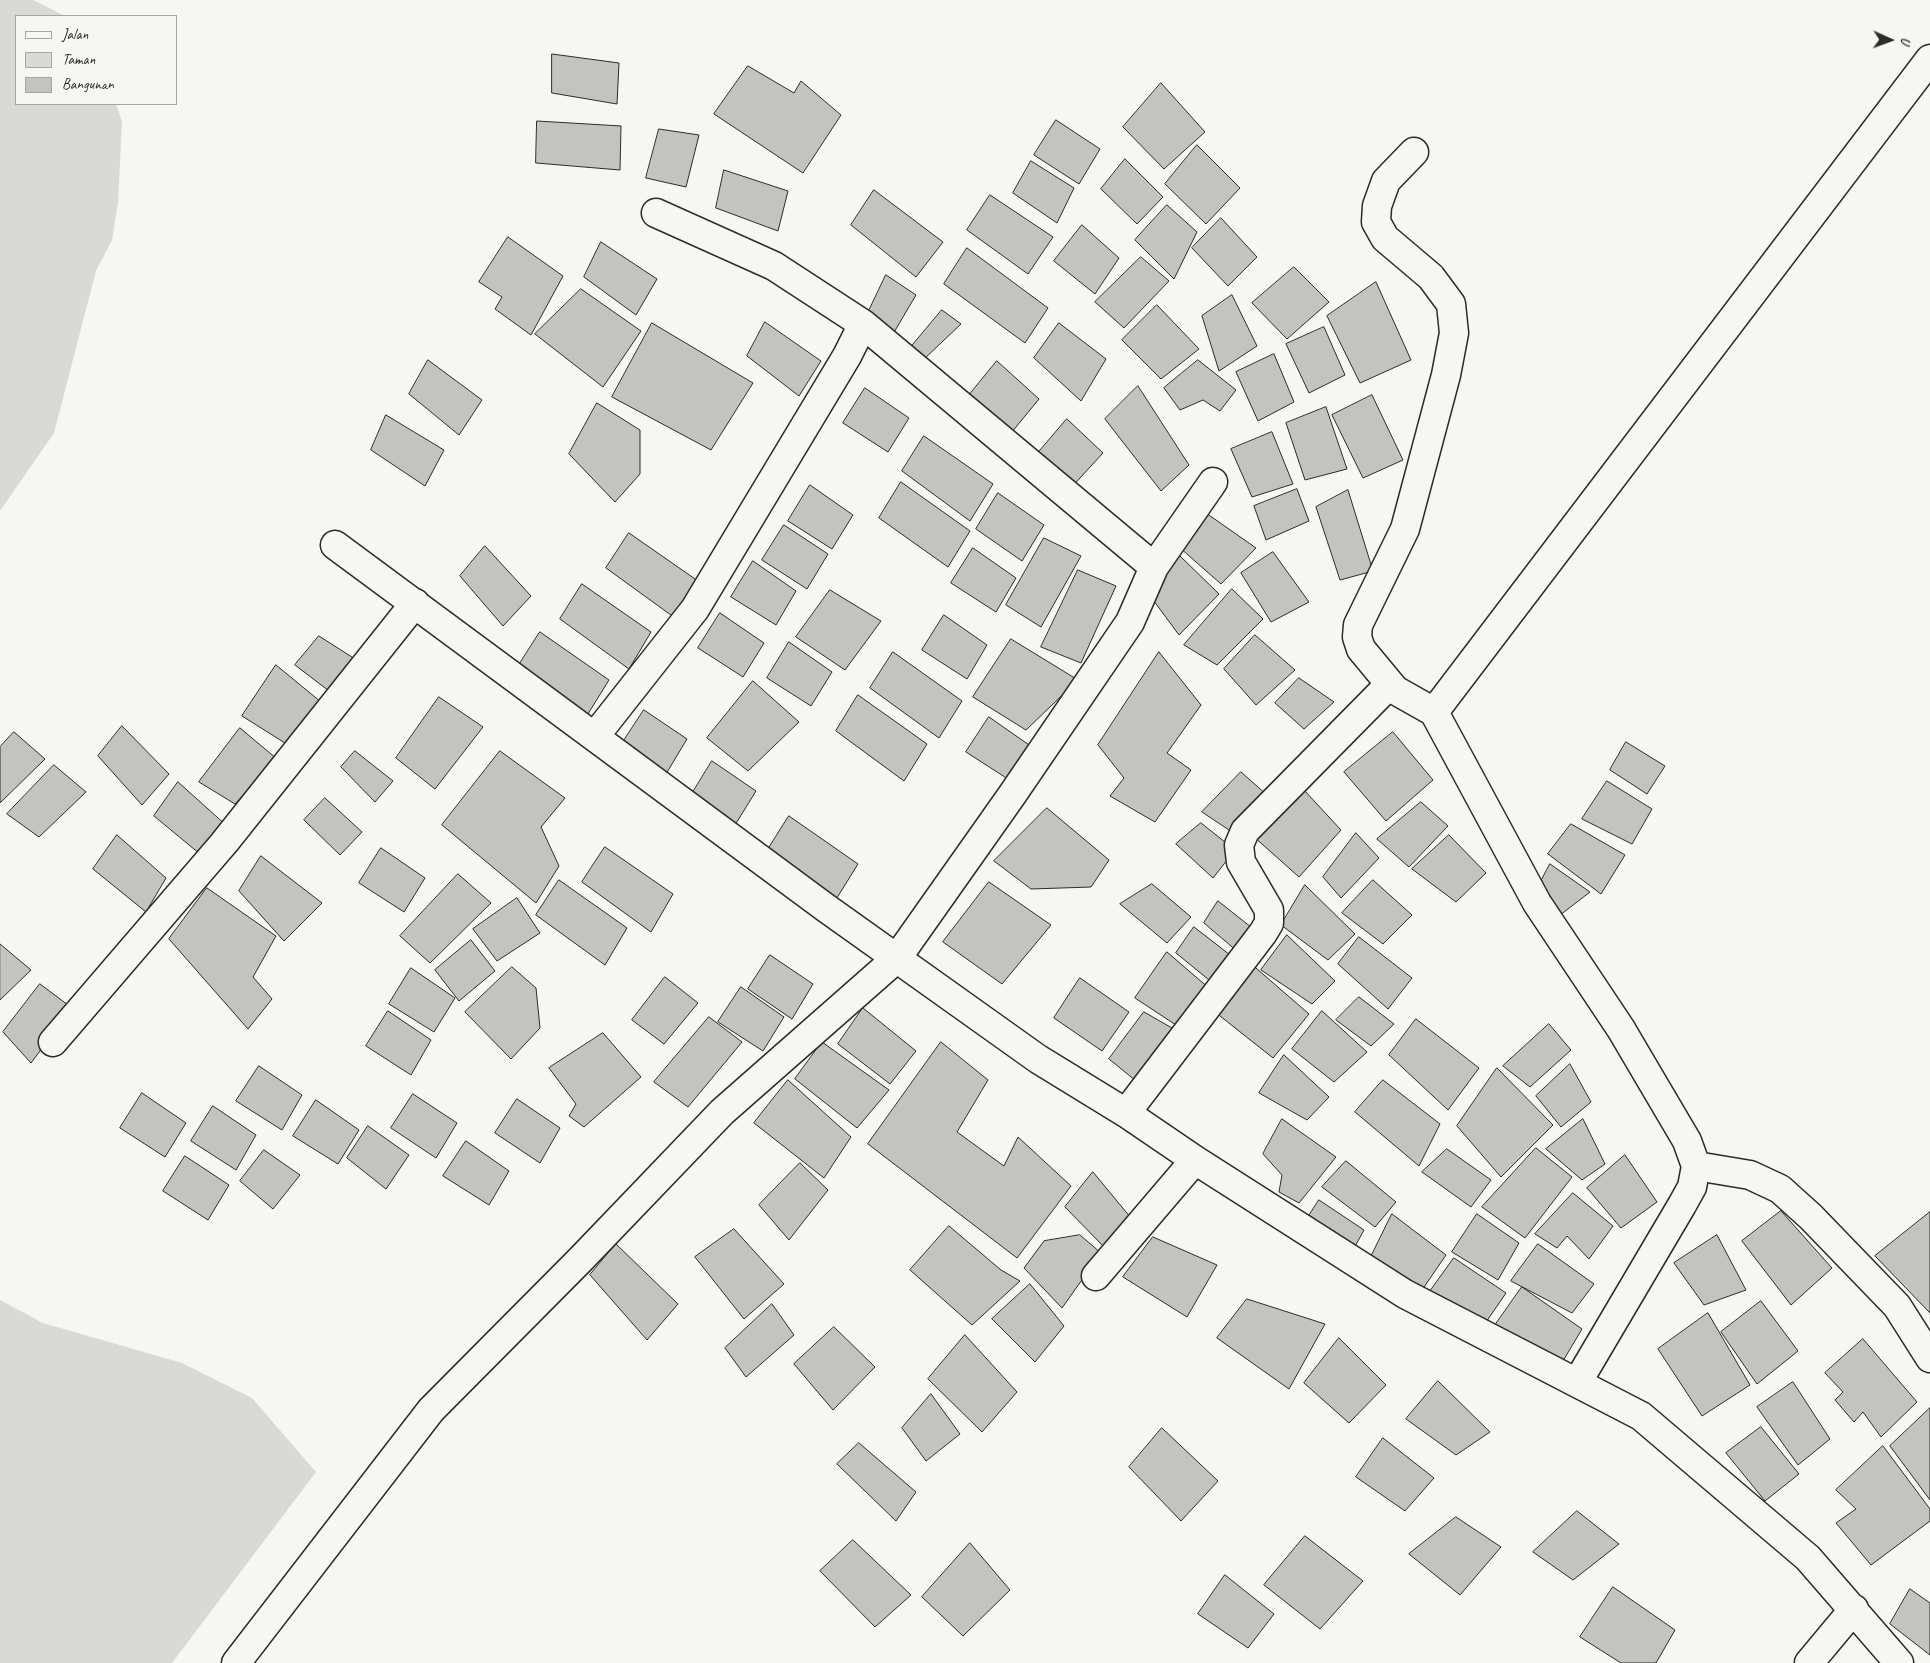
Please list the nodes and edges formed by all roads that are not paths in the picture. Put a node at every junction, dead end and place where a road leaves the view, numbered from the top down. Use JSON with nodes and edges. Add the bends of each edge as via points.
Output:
{"nodes":[{"id":1,"x":1930,"y":59,"type":"edge"},
{"id":2,"x":1414,"y":152,"type":"dead end"},
{"id":3,"x":656,"y":212,"type":"dead end"},
{"id":4,"x":863,"y":324,"type":"junction"},
{"id":5,"x":1213,"y":482,"type":"dead end"},
{"id":6,"x":335,"y":545,"type":"dead end"},
{"id":7,"x":1154,"y":567,"type":"junction"},
{"id":8,"x":415,"y":603,"type":"junction"},
{"id":9,"x":1390,"y":684,"type":"junction"},
{"id":10,"x":1434,"y":712,"type":"junction"},
{"id":11,"x":595,"y":736,"type":"junction"},
{"id":12,"x":896,"y":958,"type":"junction"},
{"id":13,"x":53,"y":1042,"type":"dead end"},
{"id":14,"x":1126,"y":1113,"type":"junction"},
{"id":15,"x":1195,"y":1160,"type":"junction"},
{"id":16,"x":1696,"y":1166,"type":"junction"},
{"id":17,"x":1096,"y":1276,"type":"dead end"},
{"id":18,"x":1930,"y":1358,"type":"edge"},
{"id":19,"x":1577,"y":1383,"type":"junction"},
{"id":20,"x":1854,"y":1609,"type":"junction"},
{"id":21,"x":236,"y":1663,"type":"edge"},
{"id":22,"x":1809,"y":1663,"type":"edge"},
{"id":23,"x":1900,"y":1663,"type":"edge"}],
"edges":[{"from":1,"to":10,"type":"street"},
{"from":2,"to":9,"type":"street","via":[[1386,181],[1377,206],[1376,222],[1385,238],[1431,276],[1451,304],[1454,333],[1446,375],[1404,529],[1358,624],[1357,637],[1361,649]]},
{"from":3,"to":4,"type":"street","via":[[774,266]]},
{"from":4,"to":7,"type":"street"},
{"from":4,"to":11,"type":"street","via":[[842,365],[695,609]]},
{"from":5,"to":7,"type":"street"},
{"from":6,"to":8,"type":"street"},
{"from":7,"to":12,"type":"street","via":[[1130,622]]},
{"from":8,"to":11,"type":"street"},
{"from":8,"to":13,"type":"street","via":[[224,843]]},
{"from":9,"to":10,"type":"street"},
{"from":9,"to":14,"type":"street","via":[[1245,831],[1239,845],[1241,862],[1269,910],[1269,922]]},
{"from":10,"to":16,"type":"street","via":[[1537,903],[1621,1029],[1687,1141]]},
{"from":11,"to":12,"type":"street"},
{"from":12,"to":14,"type":"street","via":[[1038,1059]]},
{"from":12,"to":21,"type":"street","via":[[722,1112],[431,1410]]},
{"from":14,"to":15,"type":"street"},
{"from":15,"to":17,"type":"street"},
{"from":15,"to":19,"type":"street","via":[[1406,1294]]},
{"from":16,"to":18,"type":"street","via":[[1750,1175],[1780,1189],[1897,1306]]},
{"from":16,"to":19,"type":"street","via":[[1692,1187]]},
{"from":19,"to":20,"type":"street","via":[[1641,1416],[1808,1558]]},
{"from":20,"to":22,"type":"street"},
{"from":20,"to":23,"type":"street"}]}
